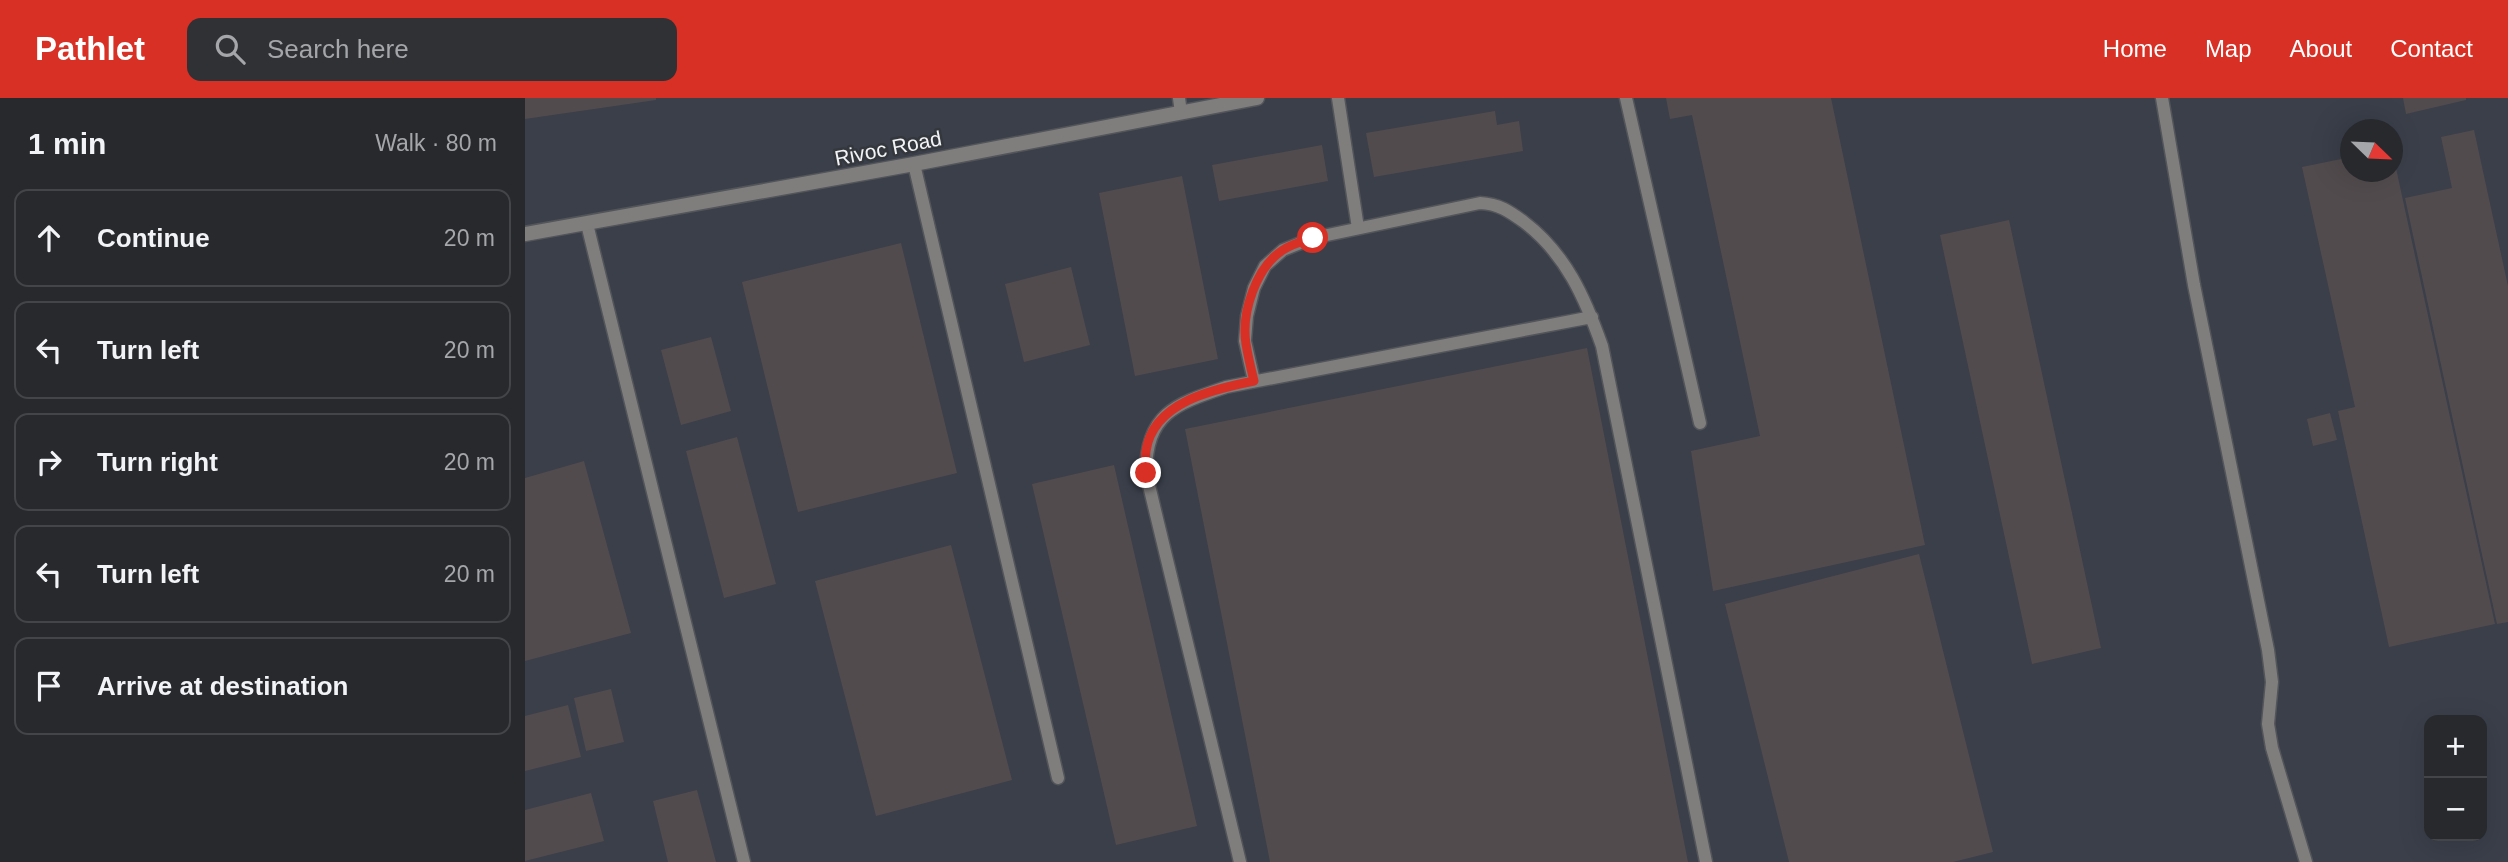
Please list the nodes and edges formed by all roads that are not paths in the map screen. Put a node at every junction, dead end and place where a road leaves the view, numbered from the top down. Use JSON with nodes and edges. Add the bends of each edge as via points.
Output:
{"nodes":[{"id":1,"x":1257,"y":98,"type":"edge"},
{"id":2,"x":1338,"y":98,"type":"edge"},
{"id":3,"x":1626,"y":98,"type":"edge"},
{"id":4,"x":2162,"y":98,"type":"edge"},
{"id":5,"x":1180,"y":105,"type":"edge"},
{"id":6,"x":914,"y":164,"type":"junction"},
{"id":7,"x":587,"y":225,"type":"junction"},
{"id":8,"x":1358,"y":228,"type":"junction"},
{"id":9,"x":525,"y":234,"type":"edge"},
{"id":10,"x":1592,"y":317,"type":"junction"},
{"id":11,"x":1254,"y":381,"type":"junction"},
{"id":12,"x":1700,"y":423,"type":"dead end"},
{"id":13,"x":1058,"y":778,"type":"dead end"},
{"id":14,"x":744,"y":862,"type":"edge"},
{"id":15,"x":1240,"y":862,"type":"edge"},
{"id":16,"x":1706,"y":862,"type":"edge"},
{"id":17,"x":2306,"y":862,"type":"edge"}],
"edges":[{"from":1,"to":5,"type":"street","name":"Rivoc Road"},
{"from":2,"to":8,"type":"lane"},
{"from":3,"to":12,"type":"lane"},
{"from":4,"to":17,"type":"lane","via":[[2194,285],[2268,650],[2272,748]]},
{"from":5,"to":6,"type":"street","name":"Rivoc Road"},
{"from":6,"to":7,"type":"street","name":"Rivoc Road"},
{"from":6,"to":13,"type":"lane"},
{"from":7,"to":9,"type":"street","name":"Rivoc Road"},
{"from":7,"to":14,"type":"lane"},
{"from":8,"to":10,"type":"lane","via":[[1494,204],[1554,249]]},
{"from":8,"to":11,"type":"lane","via":[[1283,250],[1265,266],[1247,316],[1245,341]]},
{"from":10,"to":11,"type":"lane"},
{"from":10,"to":16,"type":"lane","via":[[1602,346]]},
{"from":11,"to":15,"type":"lane","via":[[1188,400],[1170,410],[1146,449],[1146,473]]}]}
